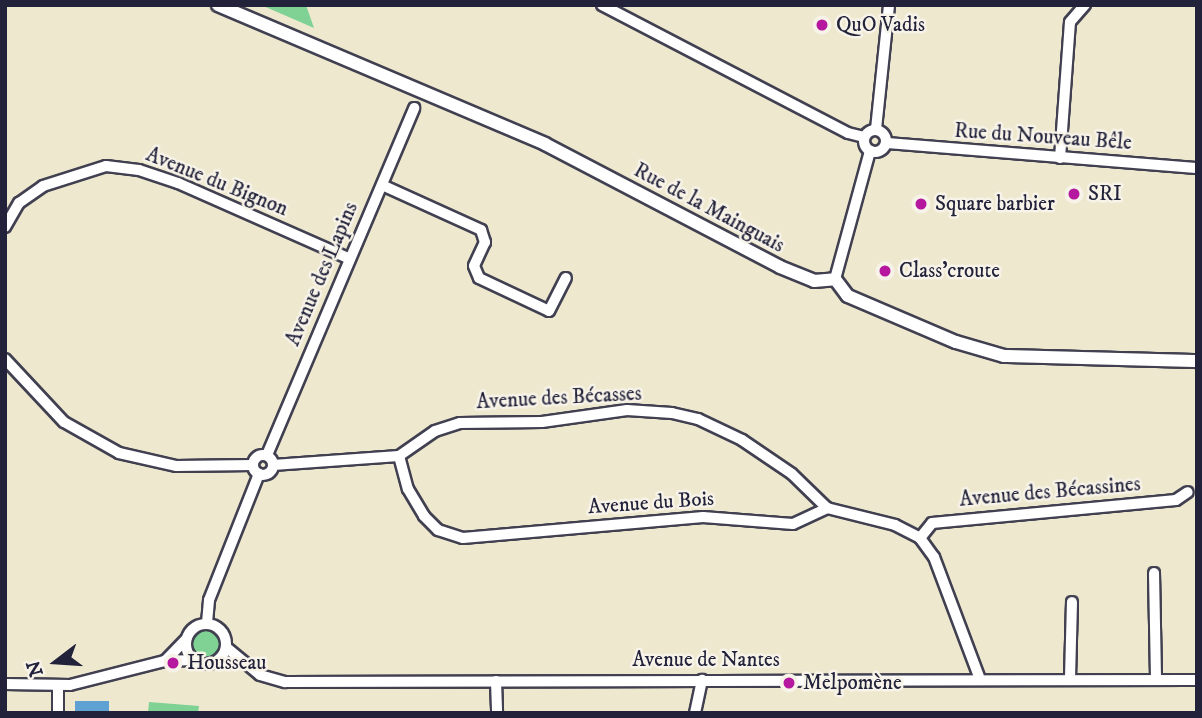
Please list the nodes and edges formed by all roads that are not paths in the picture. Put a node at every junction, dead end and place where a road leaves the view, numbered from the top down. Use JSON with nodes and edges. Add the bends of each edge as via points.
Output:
{"nodes":[{"id":1,"x":218,"y":5,"type":"edge"},
{"id":2,"x":603,"y":5,"type":"edge"},
{"id":3,"x":888,"y":5,"type":"edge"},
{"id":4,"x":1085,"y":5,"type":"edge"},
{"id":5,"x":414,"y":108,"type":"dead end"},
{"id":6,"x":876,"y":130,"type":"junction"},
{"id":7,"x":864,"y":137,"type":"junction"},
{"id":8,"x":886,"y":143,"type":"junction"},
{"id":9,"x":870,"y":151,"type":"junction"},
{"id":10,"x":1060,"y":158,"type":"junction"},
{"id":11,"x":1197,"y":168,"type":"edge"},
{"id":12,"x":382,"y":185,"type":"junction"},
{"id":13,"x":5,"y":226,"type":"edge"},
{"id":14,"x":348,"y":258,"type":"junction"},
{"id":15,"x":566,"y":278,"type":"dead end"},
{"id":16,"x":835,"y":279,"type":"junction"},
{"id":17,"x":5,"y":359,"type":"edge"},
{"id":18,"x":1197,"y":361,"type":"edge"},
{"id":19,"x":267,"y":455,"type":"junction"},
{"id":20,"x":400,"y":456,"type":"junction"},
{"id":21,"x":273,"y":465,"type":"junction"},
{"id":22,"x":256,"y":470,"type":"junction"},
{"id":23,"x":1188,"y":492,"type":"dead end"},
{"id":24,"x":827,"y":508,"type":"junction"},
{"id":25,"x":920,"y":538,"type":"junction"},
{"id":26,"x":1154,"y":573,"type":"dead end"},
{"id":27,"x":1072,"y":602,"type":"dead end"},
{"id":28,"x":206,"y":623,"type":"junction"},
{"id":29,"x":186,"y":639,"type":"junction"},
{"id":30,"x":226,"y":647,"type":"junction"},
{"id":31,"x":193,"y":660,"type":"junction"},
{"id":32,"x":165,"y":661,"type":"junction"},
{"id":33,"x":979,"y":677,"type":"junction"},
{"id":34,"x":1070,"y":678,"type":"junction"},
{"id":35,"x":1156,"y":679,"type":"junction"},
{"id":36,"x":702,"y":680,"type":"junction"},
{"id":37,"x":1197,"y":680,"type":"edge"},
{"id":38,"x":496,"y":681,"type":"junction"},
{"id":39,"x":5,"y":684,"type":"edge"},
{"id":40,"x":58,"y":685,"type":"junction"},
{"id":41,"x":58,"y":713,"type":"edge"},
{"id":42,"x":497,"y":713,"type":"edge"},
{"id":43,"x":695,"y":713,"type":"edge"}],
"edges":[{"from":1,"to":16,"type":"street","name":"Rue de la Mainguais","via":[[545,144],[780,267],[814,281]]},
{"from":2,"to":7,"type":"street","via":[[848,133]]},
{"from":3,"to":6,"type":"street"},
{"from":4,"to":10,"type":"street","via":[[1070,22]]},
{"from":5,"to":12,"type":"street","name":"Avenue des Lapins"},
{"from":6,"to":7,"type":"street"},
{"from":6,"to":8,"type":"street","via":[[883,133]]},
{"from":7,"to":9,"type":"street"},
{"from":8,"to":9,"type":"street","via":[[880,151]]},
{"from":8,"to":10,"type":"street","name":"Rue du Nouveau Bêle"},
{"from":9,"to":16,"type":"street"},
{"from":10,"to":11,"type":"street","name":"Rue du Nouveau Bêle"},
{"from":12,"to":14,"type":"street","name":"Avenue des Lapins"},
{"from":12,"to":15,"type":"street","via":[[481,230],[485,242],[474,266],[479,278],[549,311]]},
{"from":13,"to":14,"type":"street","name":"Avenue du Bignon","via":[[19,203],[43,186],[106,166],[139,170],[178,183]]},
{"from":14,"to":19,"type":"street","name":"Avenue des Lapins"},
{"from":16,"to":18,"type":"street","via":[[848,296],[956,342],[1003,356]]},
{"from":17,"to":22,"type":"street","via":[[64,422],[119,453],[176,466]]},
{"from":19,"to":21,"type":"street"},
{"from":19,"to":22,"type":"street","via":[[257,457]]},
{"from":20,"to":21,"type":"street"},
{"from":20,"to":24,"type":"street","name":"Avenue des Bécasses","via":[[435,430],[460,423],[541,422],[627,410],[672,414],[698,419],[743,440],[792,474]]},
{"from":20,"to":24,"type":"street","name":"Avenue du Bois","via":[[408,489],[424,516],[438,530],[463,538],[703,517],[793,524]]},
{"from":21,"to":22,"type":"street","via":[[268,473]]},
{"from":22,"to":28,"type":"street","via":[[209,600]]},
{"from":23,"to":25,"type":"street","name":"Avenue des Bécassines","via":[[1176,500],[932,523]]},
{"from":24,"to":25,"type":"street","via":[[895,525]]},
{"from":25,"to":33,"type":"street","via":[[947,582]]},
{"from":26,"to":35,"type":"street"},
{"from":27,"to":34,"type":"street"},
{"from":28,"to":29,"type":"street","via":[[193,628]]},
{"from":28,"to":30,"type":"street","via":[[219,628]]},
{"from":29,"to":31,"type":"street"},
{"from":29,"to":32,"type":"street"},
{"from":30,"to":31,"type":"street","via":[[216,662]]},
{"from":30,"to":38,"type":"street","name":"Avenue de Nantes","via":[[260,675],[285,682]]},
{"from":31,"to":32,"type":"street"},
{"from":32,"to":40,"type":"street"},
{"from":33,"to":34,"type":"street","name":"Avenue de Nantes"},
{"from":33,"to":36,"type":"street","name":"Avenue de Nantes"},
{"from":34,"to":35,"type":"street","name":"Avenue de Nantes"},
{"from":35,"to":37,"type":"street","name":"Avenue de Nantes"},
{"from":36,"to":38,"type":"street","name":"Avenue de Nantes"},
{"from":36,"to":43,"type":"street"},
{"from":38,"to":42,"type":"street"},
{"from":39,"to":40,"type":"street"},
{"from":40,"to":41,"type":"street"}]}
